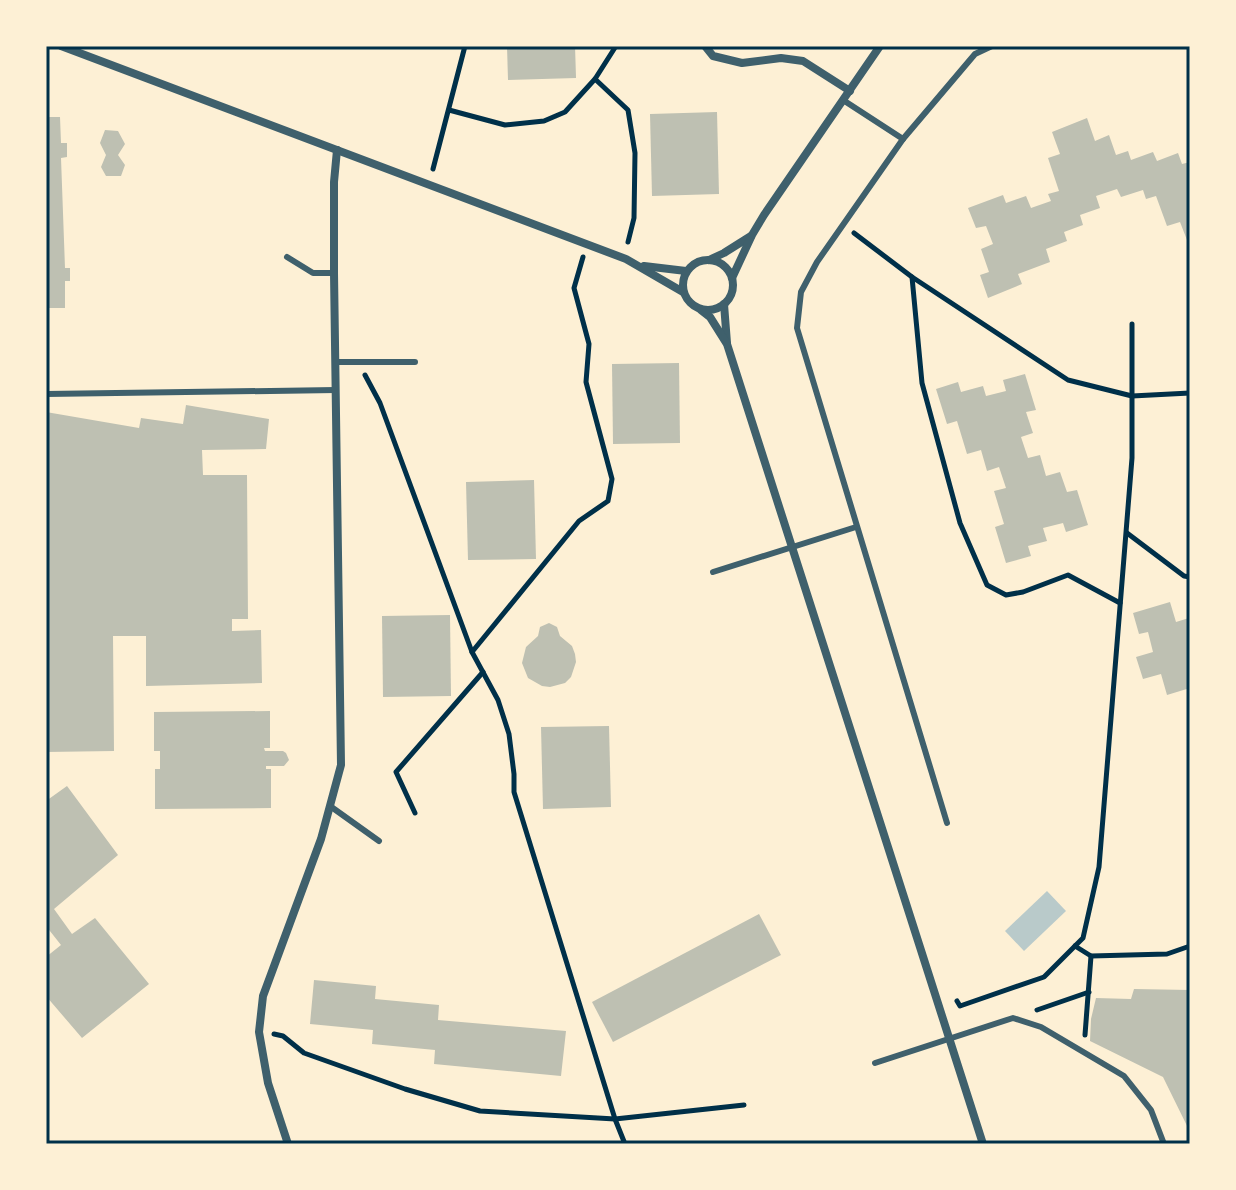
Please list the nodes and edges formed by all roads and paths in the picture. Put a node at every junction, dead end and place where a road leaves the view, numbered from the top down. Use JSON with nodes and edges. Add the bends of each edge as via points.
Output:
{"nodes":[{"id":1,"x":61,"y":46,"type":"edge"},
{"id":2,"x":465,"y":46,"type":"edge"},
{"id":3,"x":616,"y":46,"type":"edge"},
{"id":4,"x":705,"y":46,"type":"edge"},
{"id":5,"x":780,"y":46,"type":"edge"},
{"id":6,"x":880,"y":46,"type":"edge"},
{"id":7,"x":992,"y":46,"type":"edge"},
{"id":8,"x":781,"y":58,"type":"junction"},
{"id":9,"x":595,"y":79,"type":"junction"},
{"id":10,"x":850,"y":91,"type":"junction"},
{"id":11,"x":843,"y":100,"type":"junction"},
{"id":12,"x":449,"y":110,"type":"junction"},
{"id":13,"x":903,"y":139,"type":"junction"},
{"id":14,"x":337,"y":150,"type":"junction"},
{"id":15,"x":429,"y":185,"type":"junction"},
{"id":16,"x":843,"y":225,"type":"junction"},
{"id":17,"x":752,"y":235,"type":"junction"},
{"id":18,"x":587,"y":244,"type":"junction"},
{"id":19,"x":287,"y":257,"type":"dead end"},
{"id":20,"x":626,"y":259,"type":"junction"},
{"id":21,"x":709,"y":260,"type":"junction"},
{"id":22,"x":639,"y":265,"type":"junction"},
{"id":23,"x":686,"y":271,"type":"junction"},
{"id":24,"x":334,"y":273,"type":"junction"},
{"id":25,"x":912,"y":277,"type":"junction"},
{"id":26,"x":732,"y":278,"type":"junction"},
{"id":27,"x":683,"y":292,"type":"junction"},
{"id":28,"x":724,"y":304,"type":"junction"},
{"id":29,"x":701,"y":310,"type":"junction"},
{"id":30,"x":1132,"y":324,"type":"dead end"},
{"id":31,"x":727,"y":344,"type":"junction"},
{"id":32,"x":336,"y":362,"type":"junction"},
{"id":33,"x":357,"y":362,"type":"junction"},
{"id":34,"x":415,"y":362,"type":"dead end"},
{"id":35,"x":336,"y":390,"type":"junction"},
{"id":36,"x":1190,"y":393,"type":"edge"},
{"id":37,"x":46,"y":394,"type":"edge"},
{"id":38,"x":1132,"y":396,"type":"junction"},
{"id":39,"x":856,"y":527,"type":"junction"},
{"id":40,"x":1126,"y":532,"type":"junction"},
{"id":41,"x":792,"y":547,"type":"junction"},
{"id":42,"x":713,"y":572,"type":"dead end"},
{"id":43,"x":1190,"y":577,"type":"edge"},
{"id":44,"x":1120,"y":603,"type":"junction"},
{"id":45,"x":472,"y":652,"type":"junction"},
{"id":46,"x":483,"y":672,"type":"junction"},
{"id":47,"x":330,"y":806,"type":"junction"},
{"id":48,"x":415,"y":813,"type":"dead end"},
{"id":49,"x":947,"y":823,"type":"dead end"},
{"id":50,"x":379,"y":841,"type":"dead end"},
{"id":51,"x":1075,"y":946,"type":"junction"},
{"id":52,"x":1190,"y":946,"type":"edge"},
{"id":53,"x":1091,"y":956,"type":"junction"},
{"id":54,"x":932,"y":986,"type":"junction"},
{"id":55,"x":1089,"y":992,"type":"junction"},
{"id":56,"x":1013,"y":1018,"type":"junction"},
{"id":57,"x":259,"y":1032,"type":"junction"},
{"id":58,"x":949,"y":1039,"type":"junction"},
{"id":59,"x":1084,"y":1051,"type":"junction"},
{"id":60,"x":875,"y":1063,"type":"dead end"},
{"id":61,"x":744,"y":1105,"type":"dead end"},
{"id":62,"x":615,"y":1119,"type":"junction"},
{"id":63,"x":288,"y":1144,"type":"edge"},
{"id":64,"x":625,"y":1144,"type":"edge"},
{"id":65,"x":983,"y":1144,"type":"edge"},
{"id":66,"x":1164,"y":1144,"type":"edge"}],
"edges":[{"from":1,"to":14,"type":"street"},
{"from":2,"to":12,"type":"path"},
{"from":3,"to":9,"type":"path"},
{"from":4,"to":8,"type":"street","via":[[713,56],[742,63]]},
{"from":5,"to":8,"type":"street"},
{"from":6,"to":10,"type":"street"},
{"from":7,"to":13,"type":"lane","via":[[975,54]]},
{"from":8,"to":10,"type":"street","via":[[803,61]]},
{"from":9,"to":12,"type":"path","via":[[565,112],[544,121],[505,125]]},
{"from":9,"to":20,"type":"path","via":[[628,110],[635,153],[634,218]]},
{"from":10,"to":11,"type":"street"},
{"from":11,"to":13,"type":"lane"},
{"from":11,"to":17,"type":"street"},
{"from":12,"to":15,"type":"path"},
{"from":13,"to":16,"type":"lane"},
{"from":14,"to":15,"type":"street"},
{"from":14,"to":24,"type":"street"},
{"from":15,"to":18,"type":"street"},
{"from":16,"to":25,"type":"path"},
{"from":16,"to":39,"type":"lane","via":[[801,292],[797,328]]},
{"from":17,"to":21,"type":"street"},
{"from":17,"to":26,"type":"street"},
{"from":18,"to":20,"type":"street"},
{"from":18,"to":45,"type":"path","via":[[574,288],[589,344],[586,382],[612,479],[608,501],[579,521]]},
{"from":19,"to":24,"type":"lane","via":[[313,273]]},
{"from":20,"to":22,"type":"street"},
{"from":21,"to":23,"type":"street"},
{"from":21,"to":26,"type":"street","via":[[727,269]]},
{"from":22,"to":23,"type":"street"},
{"from":22,"to":27,"type":"street"},
{"from":23,"to":27,"type":"street"},
{"from":24,"to":32,"type":"street"},
{"from":25,"to":38,"type":"path","via":[[1068,380]]},
{"from":25,"to":44,"type":"path","via":[[922,383],[960,523],[987,585],[1015,594],[1068,575]]},
{"from":26,"to":28,"type":"street","via":[[732,292]]},
{"from":27,"to":29,"type":"street"},
{"from":28,"to":29,"type":"street"},
{"from":28,"to":31,"type":"street"},
{"from":29,"to":31,"type":"street"},
{"from":30,"to":38,"type":"path"},
{"from":31,"to":41,"type":"street"},
{"from":32,"to":33,"type":"lane"},
{"from":32,"to":35,"type":"street"},
{"from":33,"to":34,"type":"lane"},
{"from":33,"to":45,"type":"path","via":[[380,403]]},
{"from":35,"to":37,"type":"lane"},
{"from":35,"to":47,"type":"street","via":[[341,765]]},
{"from":36,"to":38,"type":"path"},
{"from":38,"to":40,"type":"path"},
{"from":39,"to":41,"type":"lane"},
{"from":39,"to":49,"type":"lane"},
{"from":40,"to":43,"type":"path"},
{"from":40,"to":44,"type":"path"},
{"from":41,"to":42,"type":"lane"},
{"from":41,"to":54,"type":"street"},
{"from":44,"to":51,"type":"path","via":[[1099,867],[1083,938]]},
{"from":45,"to":46,"type":"path"},
{"from":46,"to":48,"type":"path","via":[[396,772]]},
{"from":46,"to":62,"type":"path","via":[[509,734],[514,792]]},
{"from":47,"to":50,"type":"lane"},
{"from":47,"to":57,"type":"street","via":[[263,996]]},
{"from":51,"to":53,"type":"path"},
{"from":51,"to":54,"type":"path","via":[[1044,977],[960,1006],[946,982]]},
{"from":52,"to":53,"type":"path","via":[[1167,954]]},
{"from":53,"to":55,"type":"path"},
{"from":54,"to":58,"type":"street"},
{"from":55,"to":56,"type":"path"},
{"from":55,"to":59,"type":"path"},
{"from":56,"to":58,"type":"lane"},
{"from":56,"to":59,"type":"lane"},
{"from":57,"to":62,"type":"path","via":[[283,1036],[304,1053],[480,1111]]},
{"from":57,"to":63,"type":"street","via":[[268,1083]]},
{"from":58,"to":60,"type":"lane"},
{"from":58,"to":65,"type":"street"},
{"from":59,"to":66,"type":"lane","via":[[1124,1076],[1151,1110]]},
{"from":61,"to":62,"type":"path"},
{"from":62,"to":64,"type":"path"}]}
